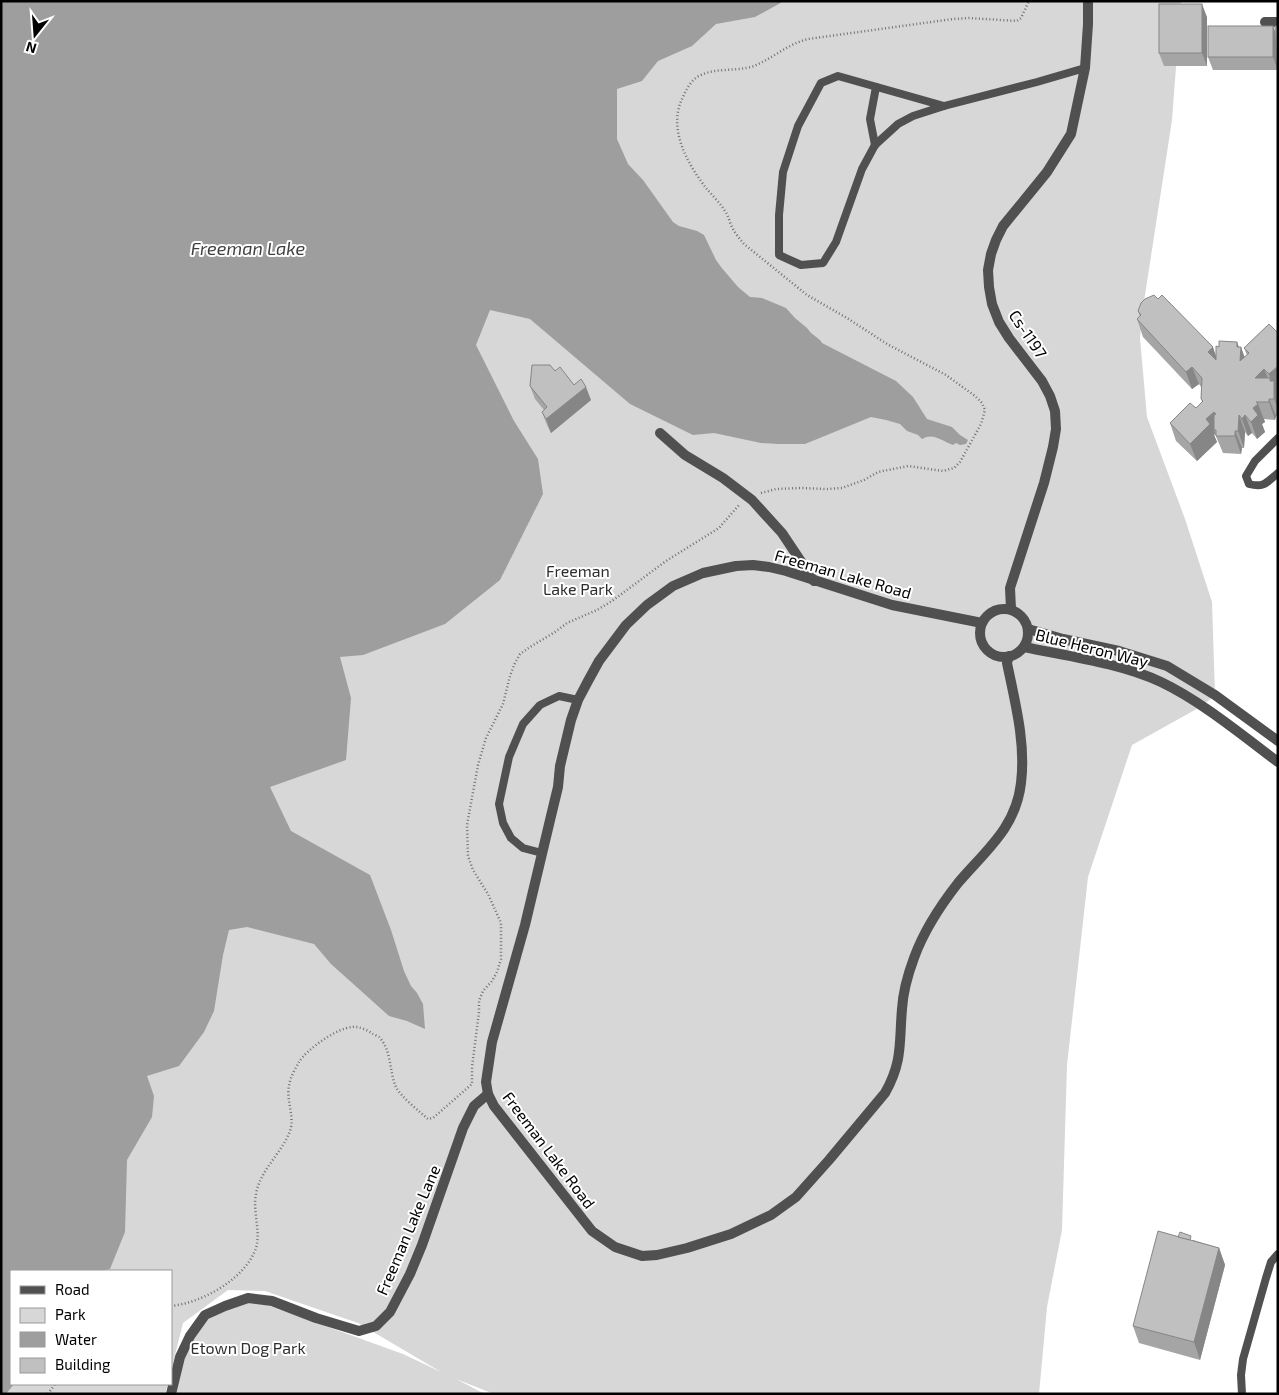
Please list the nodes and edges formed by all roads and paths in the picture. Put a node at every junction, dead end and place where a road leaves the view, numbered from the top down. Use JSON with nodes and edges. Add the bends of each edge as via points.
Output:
{"nodes":[{"id":1,"x":1028,"y":1,"type":"edge"},
{"id":2,"x":1088,"y":1,"type":"edge"},
{"id":3,"x":1266,"y":22,"type":"dead end"},
{"id":4,"x":1278,"y":22,"type":"edge"},
{"id":5,"x":1085,"y":68,"type":"junction"},
{"id":6,"x":876,"y":87,"type":"junction"},
{"id":7,"x":944,"y":106,"type":"junction"},
{"id":8,"x":875,"y":145,"type":"junction"},
{"id":9,"x":660,"y":433,"type":"dead end"},
{"id":10,"x":1278,"y":438,"type":"edge"},
{"id":11,"x":1278,"y":473,"type":"edge"},
{"id":12,"x":750,"y":498,"type":"junction"},
{"id":13,"x":814,"y":581,"type":"junction"},
{"id":14,"x":1011,"y":609,"type":"junction"},
{"id":15,"x":982,"y":623,"type":"junction"},
{"id":16,"x":1028,"y":629,"type":"junction"},
{"id":17,"x":1024,"y":647,"type":"junction"},
{"id":18,"x":1009,"y":656,"type":"junction"},
{"id":19,"x":578,"y":700,"type":"junction"},
{"id":20,"x":1278,"y":741,"type":"edge"},
{"id":21,"x":1278,"y":762,"type":"edge"},
{"id":22,"x":542,"y":853,"type":"junction"},
{"id":23,"x":488,"y":1094,"type":"junction"},
{"id":24,"x":1278,"y":1254,"type":"edge"},
{"id":25,"x":172,"y":1306,"type":"edge"},
{"id":26,"x":171,"y":1394,"type":"edge"},
{"id":27,"x":1242,"y":1394,"type":"edge"}],
"edges":[{"from":1,"to":12,"type":"path","via":[[1017,21],[945,19],[808,38],[743,69],[715,70],[698,77],[681,100],[676,122],[689,163],[724,210],[744,244],[807,295],[946,375],[975,396],[984,410],[981,424],[954,468],[943,471],[908,466],[878,472],[842,488],[776,489]]},
{"from":2,"to":5,"type":"street","name":"Cs-1197"},
{"from":3,"to":4,"type":"street"},
{"from":5,"to":7,"type":"lane"},
{"from":5,"to":14,"type":"street","name":"Cs-1197","via":[[1071,134],[1003,226],[988,270],[992,304],[999,322],[1042,381],[1055,411],[1053,447],[1010,588]]},
{"from":6,"to":7,"type":"lane"},
{"from":6,"to":8,"type":"lane","via":[[870,119]]},
{"from":6,"to":8,"type":"lane","via":[[838,76],[822,83],[798,126],[782,172],[778,255],[801,265],[823,262],[836,242],[862,169]]},
{"from":7,"to":8,"type":"lane","via":[[898,124]]},
{"from":9,"to":12,"type":"street","via":[[685,455]]},
{"from":10,"to":11,"type":"lane","via":[[1255,461],[1246,476],[1249,484],[1259,486]]},
{"from":12,"to":13,"type":"street","via":[[782,533]]},
{"from":12,"to":25,"type":"path","via":[[719,528],[666,561],[612,602],[567,623],[530,647],[520,654],[514,665],[503,704],[486,738],[478,765],[467,825],[468,856],[501,923],[502,943],[497,972],[479,1001],[472,1084],[428,1119],[396,1089],[379,1037],[352,1027],[328,1036],[299,1061],[292,1075],[289,1086],[290,1132],[256,1191],[254,1207],[258,1239],[255,1252],[234,1279],[205,1296]]},
{"from":13,"to":15,"type":"street","name":"Freeman Lake Road","via":[[892,605]]},
{"from":13,"to":19,"type":"street","name":"Freeman Lake Road","via":[[769,567],[744,566],[703,573],[674,586],[626,625],[599,661]]},
{"from":14,"to":15,"type":"street","via":[[993,611]]},
{"from":14,"to":16,"type":"street","via":[[1020,614]]},
{"from":15,"to":18,"type":"street","via":[[980,633],[987,650],[996,656]]},
{"from":16,"to":17,"type":"street"},
{"from":16,"to":20,"type":"street","name":"Blue Heron Way","via":[[1167,666],[1215,695]]},
{"from":17,"to":18,"type":"street"},
{"from":17,"to":21,"type":"street","name":"Blue Heron Way","via":[[1130,670],[1161,682],[1202,706]]},
{"from":18,"to":23,"type":"street","name":"Freeman Lake Road","via":[[1007,663],[1022,765],[1018,802],[1003,832],[959,882],[921,941],[904,991],[900,1046],[892,1081],[829,1160],[790,1202],[758,1222],[687,1248],[642,1256],[615,1247],[592,1231]]},
{"from":19,"to":22,"type":"street","name":"Freeman Lake Road"},
{"from":19,"to":22,"type":"lane","via":[[559,696],[540,705],[523,724],[509,757],[499,804],[503,822],[511,838],[523,848]]},
{"from":22,"to":23,"type":"street","name":"Freeman Lake Road","via":[[492,1042],[486,1082]]},
{"from":23,"to":26,"type":"street","name":"Freeman Lake Lane","via":[[474,1106],[463,1128],[410,1274],[390,1312],[376,1326],[359,1331],[272,1301],[248,1298],[205,1315],[180,1357]]},
{"from":24,"to":27,"type":"lane","via":[[1271,1262],[1244,1359]]}]}
